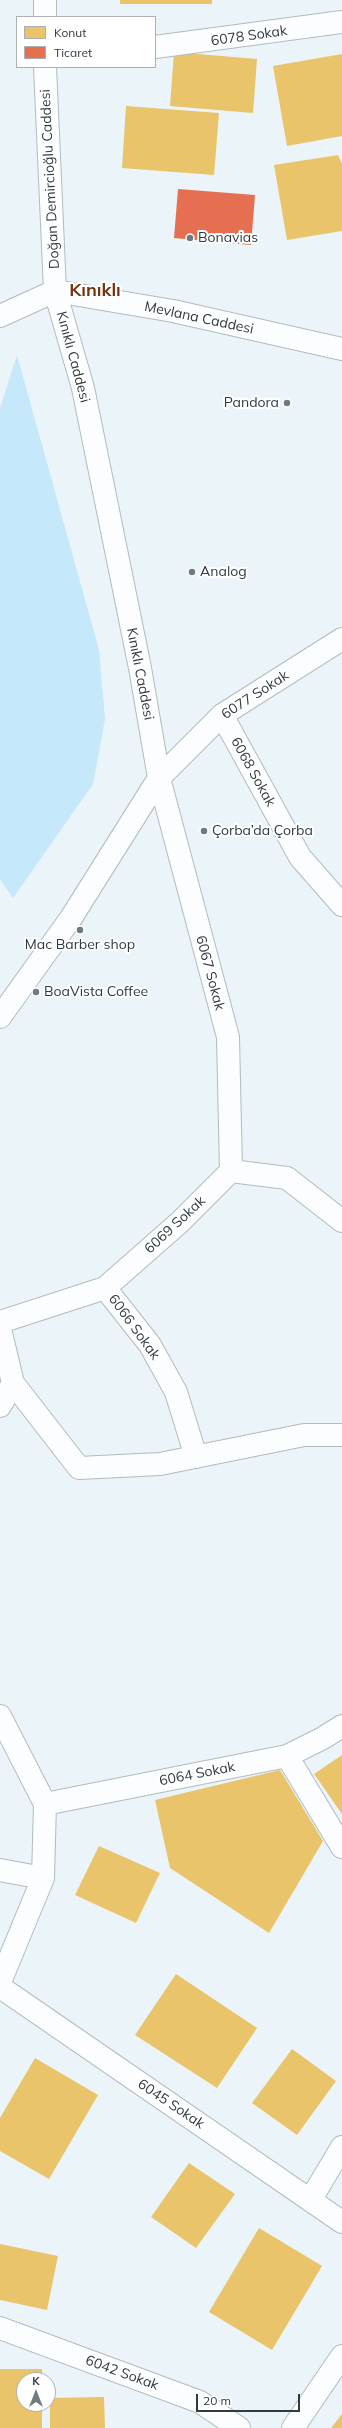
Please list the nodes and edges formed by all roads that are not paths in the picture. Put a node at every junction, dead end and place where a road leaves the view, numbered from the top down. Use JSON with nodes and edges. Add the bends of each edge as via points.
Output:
{"nodes":[{"id":1,"x":45,"y":0,"type":"edge"},
{"id":2,"x":45,"y":16,"type":"edge"},
{"id":3,"x":342,"y":22,"type":"edge"},
{"id":4,"x":156,"y":47,"type":"edge"},
{"id":5,"x":45,"y":68,"type":"edge"},
{"id":6,"x":55,"y":291,"type":"junction"},
{"id":7,"x":0,"y":316,"type":"edge"},
{"id":8,"x":342,"y":349,"type":"edge"},
{"id":9,"x":342,"y":639,"type":"edge"},
{"id":10,"x":222,"y":715,"type":"junction"},
{"id":11,"x":159,"y":778,"type":"junction"},
{"id":12,"x":342,"y":905,"type":"edge"},
{"id":13,"x":0,"y":1017,"type":"edge"},
{"id":14,"x":231,"y":1171,"type":"junction"},
{"id":15,"x":342,"y":1220,"type":"edge"},
{"id":16,"x":105,"y":1288,"type":"junction"},
{"id":17,"x":0,"y":1322,"type":"edge"},
{"id":18,"x":0,"y":1329,"type":"edge"},
{"id":19,"x":13,"y":1383,"type":"junction"},
{"id":20,"x":0,"y":1406,"type":"edge"},
{"id":21,"x":342,"y":1435,"type":"edge"},
{"id":22,"x":196,"y":1457,"type":"junction"},
{"id":23,"x":0,"y":1716,"type":"edge"},
{"id":24,"x":342,"y":1726,"type":"edge"},
{"id":25,"x":287,"y":1756,"type":"junction"},
{"id":26,"x":46,"y":1804,"type":"junction"},
{"id":27,"x":342,"y":1847,"type":"edge"},
{"id":28,"x":0,"y":1870,"type":"edge"},
{"id":29,"x":43,"y":1878,"type":"junction"},
{"id":30,"x":0,"y":1982,"type":"edge"},
{"id":31,"x":0,"y":1987,"type":"edge"},
{"id":32,"x":342,"y":2147,"type":"edge"},
{"id":33,"x":311,"y":2199,"type":"junction"},
{"id":34,"x":342,"y":2222,"type":"edge"},
{"id":35,"x":0,"y":2328,"type":"edge"},
{"id":36,"x":342,"y":2356,"type":"edge"},
{"id":37,"x":239,"y":2428,"type":"edge"},
{"id":38,"x":293,"y":2428,"type":"edge"}],
"edges":[{"from":1,"to":2,"type":"street"},
{"from":3,"to":4,"type":"street","name":"6078 Sokak"},
{"from":5,"to":6,"type":"street","name":"Doğan Demircioğlu Caddesi"},
{"from":6,"to":7,"type":"street"},
{"from":6,"to":8,"type":"street","name":"Mevlana Caddesi","via":[[173,311]]},
{"from":6,"to":11,"type":"street","name":"Kınıklı Caddesi","via":[[83,388],[140,668]]},
{"from":9,"to":10,"type":"street","name":"6077 Sokak"},
{"from":10,"to":11,"type":"street","name":"6077 Sokak"},
{"from":10,"to":12,"type":"street","name":"6068 Sokak","via":[[300,857]]},
{"from":11,"to":13,"type":"street","via":[[71,918]]},
{"from":11,"to":14,"type":"street","name":"6067 Sokak","via":[[228,1037]]},
{"from":14,"to":15,"type":"street","via":[[287,1178]]},
{"from":14,"to":16,"type":"street","name":"6069 Sokak","via":[[180,1222]]},
{"from":16,"to":17,"type":"street","name":"6069 Sokak"},
{"from":16,"to":22,"type":"street","name":"6066 Sokak","via":[[150,1345],[176,1392]]},
{"from":18,"to":19,"type":"street"},
{"from":19,"to":20,"type":"street"},
{"from":19,"to":22,"type":"street","via":[[79,1468],[160,1464]]},
{"from":21,"to":22,"type":"street","via":[[304,1435]]},
{"from":23,"to":26,"type":"street"},
{"from":24,"to":25,"type":"street","name":"6064 Sokak"},
{"from":25,"to":26,"type":"street","name":"6064 Sokak"},
{"from":25,"to":27,"type":"street"},
{"from":26,"to":29,"type":"street"},
{"from":28,"to":29,"type":"street"},
{"from":29,"to":30,"type":"street"},
{"from":31,"to":33,"type":"street","name":"6045 Sokak"},
{"from":32,"to":33,"type":"street"},
{"from":33,"to":34,"type":"street","name":"6045 Sokak"},
{"from":35,"to":37,"type":"street","name":"6042 Sokak","via":[[200,2402]]},
{"from":36,"to":38,"type":"street"}]}
